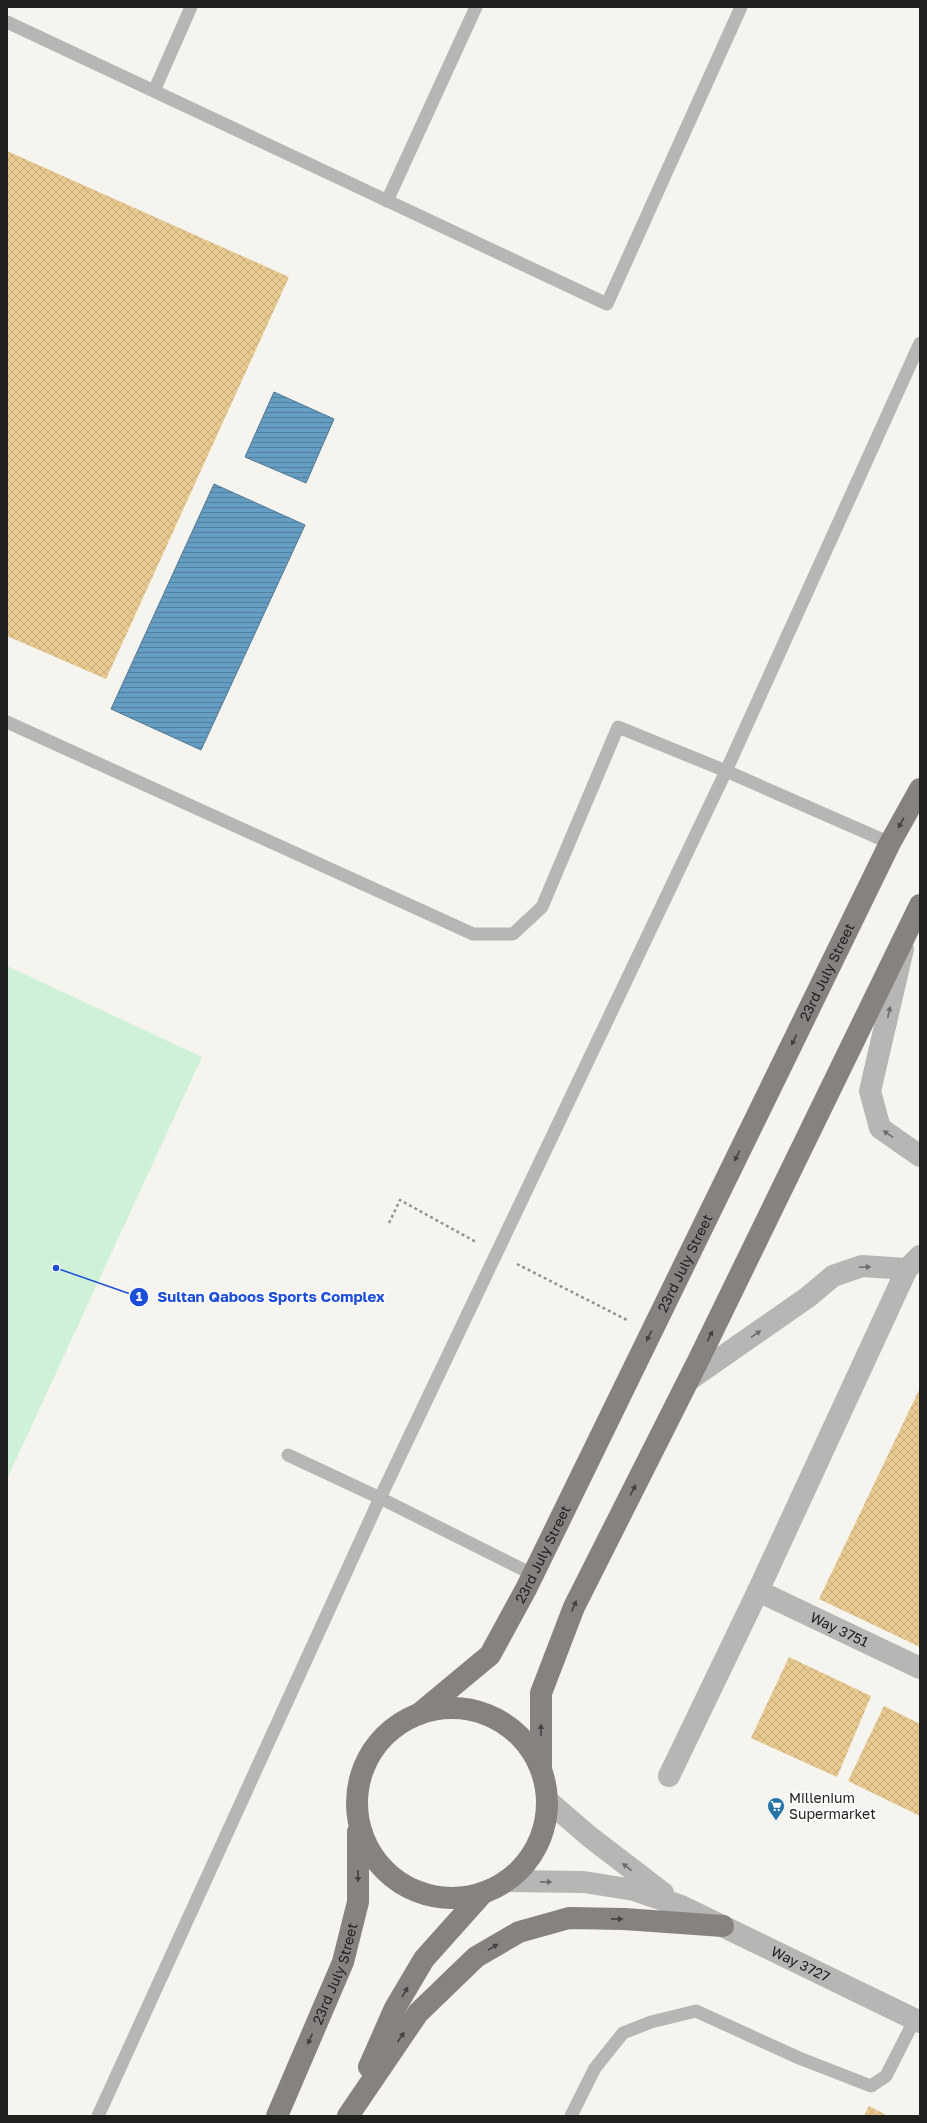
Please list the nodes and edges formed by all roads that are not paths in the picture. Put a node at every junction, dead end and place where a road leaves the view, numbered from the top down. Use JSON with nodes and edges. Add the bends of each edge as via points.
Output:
{"nodes":[{"id":1,"x":191,"y":7,"type":"edge"},
{"id":2,"x":476,"y":7,"type":"edge"},
{"id":3,"x":741,"y":7,"type":"edge"},
{"id":4,"x":7,"y":22,"type":"edge"},
{"id":5,"x":154,"y":91,"type":"junction"},
{"id":6,"x":387,"y":201,"type":"junction"},
{"id":7,"x":920,"y":343,"type":"edge"},
{"id":8,"x":7,"y":722,"type":"edge"},
{"id":9,"x":726,"y":771,"type":"junction"},
{"id":10,"x":920,"y":788,"type":"edge"},
{"id":11,"x":890,"y":843,"type":"junction"},
{"id":12,"x":920,"y":905,"type":"edge"},
{"id":13,"x":906,"y":933,"type":"junction"},
{"id":14,"x":920,"y":1156,"type":"edge"},
{"id":15,"x":914,"y":1262,"type":"edge"},
{"id":16,"x":689,"y":1380,"type":"junction"},
{"id":17,"x":288,"y":1455,"type":"dead end"},
{"id":18,"x":380,"y":1498,"type":"junction"},
{"id":19,"x":532,"y":1574,"type":"junction"},
{"id":20,"x":758,"y":1591,"type":"junction"},
{"id":21,"x":920,"y":1668,"type":"edge"},
{"id":22,"x":419,"y":1714,"type":"junction"},
{"id":23,"x":541,"y":1769,"type":"junction"},
{"id":24,"x":669,"y":1776,"type":"dead end"},
{"id":25,"x":547,"y":1800,"type":"junction"},
{"id":26,"x":358,"y":1823,"type":"junction"},
{"id":27,"x":507,"y":1881,"type":"junction"},
{"id":28,"x":483,"y":1893,"type":"junction"},
{"id":29,"x":682,"y":1906,"type":"junction"},
{"id":30,"x":723,"y":1926,"type":"junction"},
{"id":31,"x":918,"y":2017,"type":"edge"},
{"id":32,"x":98,"y":2116,"type":"edge"},
{"id":33,"x":277,"y":2116,"type":"edge"},
{"id":34,"x":348,"y":2116,"type":"edge"},
{"id":35,"x":571,"y":2116,"type":"edge"}],
"edges":[{"from":1,"to":5,"type":"lane"},
{"from":2,"to":6,"type":"lane"},
{"from":3,"to":6,"type":"lane","via":[[607,304]]},
{"from":4,"to":5,"type":"lane"},
{"from":5,"to":6,"type":"lane"},
{"from":7,"to":9,"type":"lane"},
{"from":8,"to":9,"type":"lane","via":[[473,934],[513,934],[542,907],[618,727]]},
{"from":9,"to":11,"type":"lane"},
{"from":9,"to":18,"type":"lane"},
{"from":10,"to":11,"type":"main road","name":"23rd July Street","one_way":true},
{"from":11,"to":19,"type":"main road","name":"23rd July Street","one_way":true},
{"from":12,"to":13,"type":"main road"},
{"from":14,"to":13,"type":"street","one_way":true,"via":[[880,1128],[870,1091]]},
{"from":16,"to":13,"type":"main road","one_way":true},
{"from":16,"to":15,"type":"street","one_way":true,"via":[[808,1297],[833,1276],[862,1266]]},
{"from":15,"to":20,"type":"street"},
{"from":23,"to":16,"type":"main road","one_way":true,"via":[[541,1693],[574,1607]]},
{"from":17,"to":18,"type":"lane"},
{"from":18,"to":19,"type":"lane"},
{"from":18,"to":32,"type":"lane"},
{"from":19,"to":22,"type":"main road","name":"23rd July Street","via":[[490,1655]]},
{"from":20,"to":21,"type":"street","name":"Way 3751"},
{"from":20,"to":24,"type":"street"},
{"from":22,"to":23,"type":"main road","via":[[448,1708],[477,1711],[504,1723],[526,1743]]},
{"from":22,"to":26,"type":"main road","via":[[395,1727],[376,1746],[363,1770],[356,1796]]},
{"from":23,"to":25,"type":"main road"},
{"from":25,"to":27,"type":"main road","via":[[545,1823],[537,1845],[524,1865]]},
{"from":29,"to":25,"type":"street","name":"Way 3727","one_way":true,"via":[[635,1873]]},
{"from":26,"to":28,"type":"main road","via":[[367,1848],[383,1870],[405,1887],[430,1896],[457,1899]]},
{"from":26,"to":33,"type":"main road","name":"23rd July Street","one_way":true,"via":[[358,1902],[343,1962]]},
{"from":27,"to":28,"type":"main road"},
{"from":27,"to":29,"type":"street","name":"Way 3727","one_way":true,"via":[[584,1882],[634,1890]]},
{"from":34,"to":28,"type":"main road","one_way":true,"via":[[395,2008],[424,1959]]},
{"from":29,"to":30,"type":"street","name":"Way 3727"},
{"from":30,"to":31,"type":"street","name":"Way 3727"},
{"from":34,"to":30,"type":"main road","one_way":true,"via":[[418,2012],[476,1957],[519,1932],[569,1918]]},
{"from":31,"to":35,"type":"lane","via":[[886,2076],[871,2086],[799,2058],[696,2011],[651,2022],[622,2033],[595,2068]]}]}
